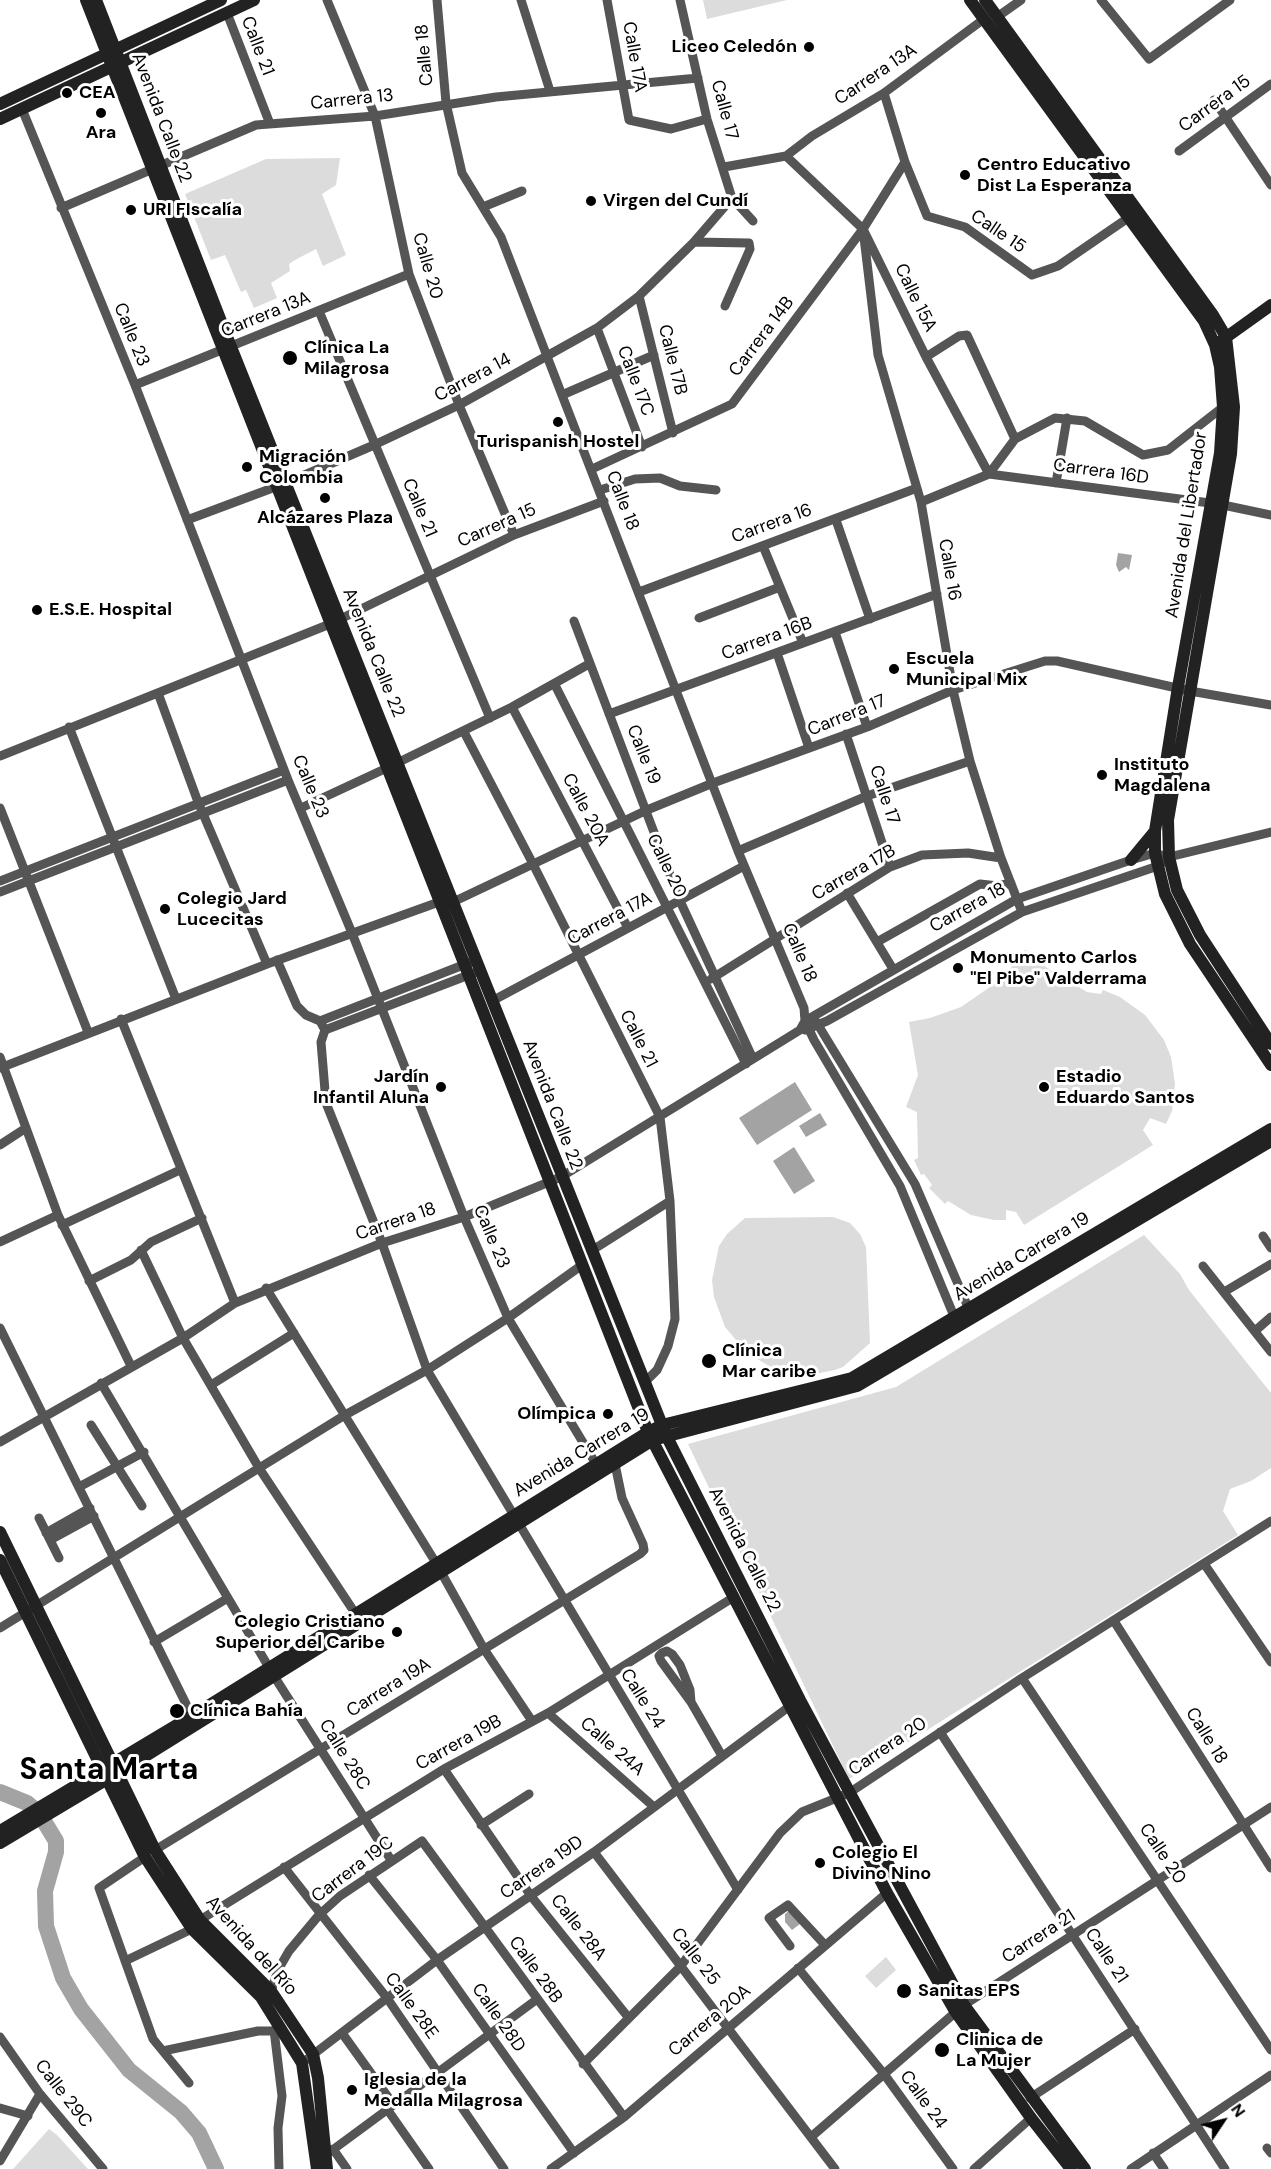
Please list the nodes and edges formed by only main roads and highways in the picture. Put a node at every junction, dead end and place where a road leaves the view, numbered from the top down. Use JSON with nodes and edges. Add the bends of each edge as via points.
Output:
{"nodes":[{"id":1,"x":86,"y":0,"type":"edge"},
{"id":2,"x":96,"y":0,"type":"edge"},
{"id":3,"x":221,"y":0,"type":"edge"},
{"id":4,"x":254,"y":0,"type":"edge"},
{"id":5,"x":970,"y":0,"type":"edge"},
{"id":6,"x":985,"y":0,"type":"edge"},
{"id":7,"x":113,"y":59,"type":"junction"},
{"id":8,"x":0,"y":104,"type":"edge"},
{"id":9,"x":0,"y":119,"type":"edge"},
{"id":10,"x":1271,"y":305,"type":"edge"},
{"id":11,"x":1226,"y":337,"type":"junction"},
{"id":12,"x":1215,"y":345,"type":"junction"},
{"id":13,"x":1184,"y":689,"type":"junction"},
{"id":14,"x":394,"y":765,"type":"junction"},
{"id":15,"x":1155,"y":831,"type":"junction"},
{"id":16,"x":1131,"y":860,"type":"road end"},
{"id":17,"x":472,"y":967,"type":"junction"},
{"id":18,"x":1271,"y":1044,"type":"edge"},
{"id":19,"x":1271,"y":1065,"type":"edge"},
{"id":20,"x":1271,"y":1129,"type":"edge"},
{"id":21,"x":1271,"y":1141,"type":"edge"},
{"id":22,"x":556,"y":1179,"type":"junction"},
{"id":23,"x":971,"y":1315,"type":"junction"},
{"id":24,"x":664,"y":1430,"type":"junction"},
{"id":25,"x":651,"y":1436,"type":"junction"},
{"id":26,"x":516,"y":1519,"type":"junction"},
{"id":27,"x":0,"y":1532,"type":"edge"},
{"id":28,"x":0,"y":1560,"type":"edge"},
{"id":29,"x":439,"y":1567,"type":"junction"},
{"id":30,"x":272,"y":1672,"type":"junction"},
{"id":31,"x":795,"y":1703,"type":"junction"},
{"id":32,"x":111,"y":1771,"type":"junction"},
{"id":33,"x":843,"y":1796,"type":"junction"},
{"id":34,"x":47,"y":1810,"type":"junction"},
{"id":35,"x":0,"y":1831,"type":"edge"},
{"id":36,"x":0,"y":1843,"type":"edge"},
{"id":37,"x":196,"y":1924,"type":"junction"},
{"id":38,"x":960,"y":2008,"type":"junction"},
{"id":39,"x":323,"y":2158,"type":"edge"},
{"id":40,"x":327,"y":2169,"type":"edge"},
{"id":41,"x":1071,"y":2169,"type":"edge"},
{"id":42,"x":1085,"y":2169,"type":"edge"}],
"edges":[{"from":1,"to":7,"type":"main road","name":"Avenida Calle 22"},
{"from":2,"to":7,"type":"main road","name":"Avenida Calle 22"},
{"from":3,"to":7,"type":"main road"},
{"from":4,"to":7,"type":"main road"},
{"from":5,"to":12,"type":"main road","name":"Avenida del Libertador","via":[[1204,321]]},
{"from":6,"to":11,"type":"main road","name":"Avenida del Libertador"},
{"from":7,"to":8,"type":"main road"},
{"from":7,"to":9,"type":"main road"},
{"from":7,"to":14,"type":"main road","name":"Avenida Calle 22"},
{"from":10,"to":11,"type":"main road"},
{"from":11,"to":12,"type":"main road"},
{"from":11,"to":13,"type":"main road","name":"Avenida del Libertador","via":[[1234,407],[1231,454]]},
{"from":12,"to":13,"type":"main road","name":"Avenida del Libertador","via":[[1223,407],[1220,453]]},
{"from":13,"to":15,"type":"main road","name":"Avenida del Libertador"},
{"from":13,"to":18,"type":"main road","name":"Avenida del Libertador","via":[[1168,820],[1169,857],[1177,890],[1200,934]]},
{"from":14,"to":17,"type":"main road","name":"Avenida Calle 22","via":[[453,902]]},
{"from":14,"to":17,"type":"main road","name":"Avenida Calle 22","via":[[439,902]]},
{"from":15,"to":16,"type":"main road"},
{"from":15,"to":19,"type":"main road","name":"Avenida del Libertador","via":[[1156,859],[1165,894],[1190,944]]},
{"from":17,"to":22,"type":"main road","name":"Avenida Calle 22"},
{"from":17,"to":22,"type":"main road","name":"Avenida Calle 22","via":[[492,1001]]},
{"from":20,"to":23,"type":"main road","name":"Avenida Carrera 19"},
{"from":21,"to":23,"type":"main road","name":"Avenida Carrera 19"},
{"from":22,"to":24,"type":"main road","name":"Avenida Calle 22","via":[[591,1251]]},
{"from":22,"to":25,"type":"main road","name":"Avenida Calle 22","via":[[582,1264]]},
{"from":23,"to":24,"type":"main road","name":"Avenida Carrera 19","via":[[852,1377]]},
{"from":24,"to":25,"type":"main road","name":"Avenida Carrera 19"},
{"from":24,"to":31,"type":"main road","name":"Avenida Calle 22"},
{"from":25,"to":26,"type":"main road","name":"Avenida Carrera 19","via":[[596,1464]]},
{"from":25,"to":26,"type":"main road","name":"Avenida Carrera 19","via":[[615,1464]]},
{"from":25,"to":31,"type":"main road","name":"Avenida Calle 22","via":[[734,1597]]},
{"from":26,"to":29,"type":"main road","name":"Avenida Carrera 19"},
{"from":27,"to":32,"type":"main road","name":"Avenida del Río"},
{"from":28,"to":32,"type":"main road","name":"Avenida del Río"},
{"from":29,"to":30,"type":"main road","name":"Avenida Carrera 19"},
{"from":29,"to":30,"type":"main road","name":"Avenida Carrera 19","via":[[355,1613]]},
{"from":30,"to":32,"type":"main road","name":"Avenida Carrera 19"},
{"from":30,"to":32,"type":"main road","name":"Avenida Carrera 19","via":[[192,1716]]},
{"from":31,"to":33,"type":"main road","name":"Avenida Calle 22"},
{"from":32,"to":34,"type":"main road","name":"Avenida Carrera 19"},
{"from":32,"to":37,"type":"main road","name":"Avenida del Río","via":[[150,1854]]},
{"from":33,"to":38,"type":"main road","name":"Avenida Calle 22"},
{"from":33,"to":38,"type":"main road","name":"Avenida Calle 22","via":[[887,1893]]},
{"from":34,"to":35,"type":"main road","name":"Avenida Carrera 19"},
{"from":34,"to":36,"type":"main road","name":"Avenida Carrera 19"},
{"from":37,"to":39,"type":"main road","name":"Avenida del Río","via":[[261,1997],[302,2063]]},
{"from":37,"to":39,"type":"main road","name":"Avenida del Río","via":[[271,1991],[313,2054]]},
{"from":38,"to":41,"type":"main road","name":"Avenida Calle 22","via":[[1031,2118]]},
{"from":38,"to":42,"type":"main road","name":"Avenida Calle 22"},
{"from":39,"to":40,"type":"main road","name":"Avenida del Río"}]}
